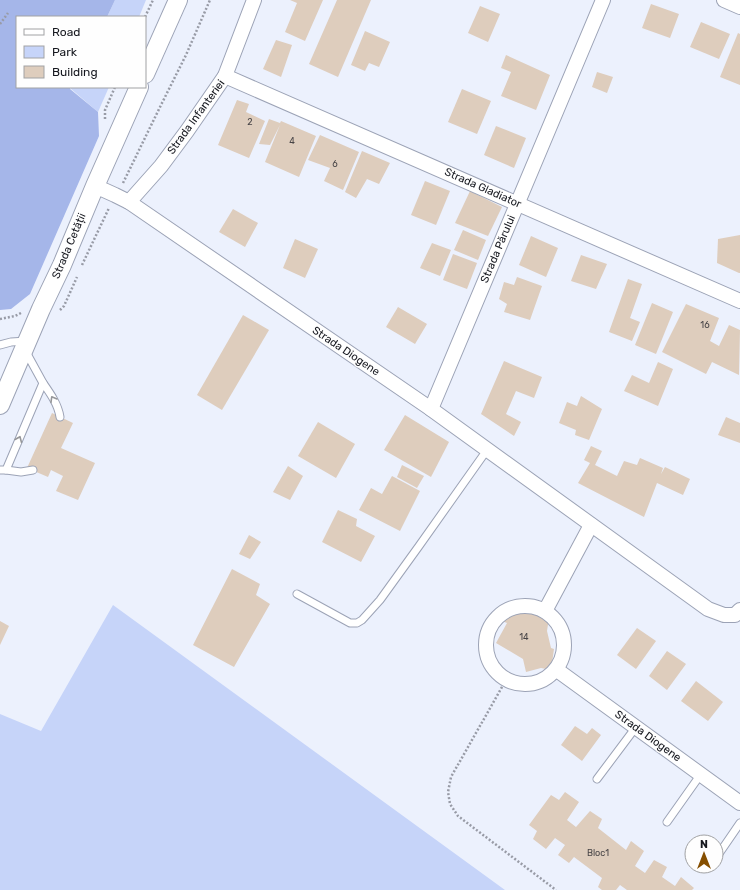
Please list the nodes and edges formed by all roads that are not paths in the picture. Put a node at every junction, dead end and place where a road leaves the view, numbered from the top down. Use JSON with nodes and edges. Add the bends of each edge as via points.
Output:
{"nodes":[{"id":1,"x":178,"y":0,"type":"edge"},
{"id":2,"x":254,"y":0,"type":"edge"},
{"id":3,"x":603,"y":0,"type":"edge"},
{"id":4,"x":724,"y":0,"type":"edge"},
{"id":5,"x":740,"y":7,"type":"edge"},
{"id":6,"x":146,"y":72,"type":"edge"},
{"id":7,"x":225,"y":76,"type":"junction"},
{"id":8,"x":139,"y":88,"type":"edge"},
{"id":9,"x":95,"y":186,"type":"junction"},
{"id":10,"x":129,"y":202,"type":"junction"},
{"id":11,"x":517,"y":204,"type":"junction"},
{"id":12,"x":740,"y":301,"type":"edge"},
{"id":13,"x":0,"y":345,"type":"edge"},
{"id":14,"x":26,"y":345,"type":"junction"},
{"id":15,"x":43,"y":382,"type":"junction"},
{"id":16,"x":0,"y":405,"type":"edge"},
{"id":17,"x":431,"y":409,"type":"junction"},
{"id":18,"x":60,"y":417,"type":"dead end"},
{"id":19,"x":487,"y":450,"type":"junction"},
{"id":20,"x":3,"y":470,"type":"edge"},
{"id":21,"x":33,"y":470,"type":"dead end"},
{"id":22,"x":591,"y":525,"type":"junction"},
{"id":23,"x":297,"y":594,"type":"dead end"},
{"id":24,"x":740,"y":610,"type":"edge"},
{"id":25,"x":545,"y":611,"type":"junction"},
{"id":26,"x":557,"y":670,"type":"junction"},
{"id":27,"x":636,"y":727,"type":"junction"},
{"id":28,"x":701,"y":774,"type":"junction"},
{"id":29,"x":597,"y":780,"type":"dead end"},
{"id":30,"x":740,"y":803,"type":"edge"},
{"id":31,"x":667,"y":822,"type":"dead end"},
{"id":32,"x":740,"y":823,"type":"edge"},
{"id":33,"x":724,"y":846,"type":"edge"}],
"edges":[{"from":1,"to":6,"type":"street"},
{"from":2,"to":7,"type":"street","name":"Strada Infanteriei"},
{"from":3,"to":11,"type":"street","name":"Strada Părului"},
{"from":4,"to":5,"type":"street"},
{"from":7,"to":10,"type":"street","name":"Strada Infanteriei","via":[[187,132]]},
{"from":7,"to":11,"type":"street","name":"Strada Gladiator"},
{"from":8,"to":9,"type":"street","name":"Strada Cetății"},
{"from":9,"to":10,"type":"street","name":"Strada Diogene"},
{"from":9,"to":14,"type":"street","name":"Strada Cetății"},
{"from":10,"to":17,"type":"street","name":"Strada Diogene"},
{"from":11,"to":12,"type":"street","name":"Strada Gladiator"},
{"from":11,"to":17,"type":"street","name":"Strada Părului"},
{"from":13,"to":14,"type":"lane","via":[[11,342]]},
{"from":14,"to":15,"type":"lane"},
{"from":14,"to":16,"type":"street","name":"Strada Cetății"},
{"from":18,"to":15,"type":"lane","one_way":true,"via":[[55,401]]},
{"from":20,"to":15,"type":"lane","one_way":true},
{"from":17,"to":19,"type":"street","name":"Strada Diogene"},
{"from":19,"to":22,"type":"street","name":"Strada Diogene"},
{"from":19,"to":23,"type":"lane","via":[[420,546],[362,620],[350,623]]},
{"from":20,"to":21,"type":"lane"},
{"from":22,"to":24,"type":"street","name":"Strada Diogene","via":[[708,609],[724,615],[735,615]]},
{"from":22,"to":25,"type":"street"},
{"from":25,"to":26,"type":"street","via":[[555,619],[562,631],[565,644],[563,658]]},
{"from":25,"to":26,"type":"street","via":[[533,606],[521,606],[509,609],[498,616],[490,626],[486,650],[489,662],[497,673],[517,684],[539,683]]},
{"from":26,"to":27,"type":"street","name":"Strada Diogene"},
{"from":27,"to":28,"type":"street","name":"Strada Diogene"},
{"from":27,"to":29,"type":"lane"},
{"from":28,"to":30,"type":"street","name":"Strada Diogene"},
{"from":28,"to":31,"type":"lane"},
{"from":32,"to":33,"type":"lane"}]}
